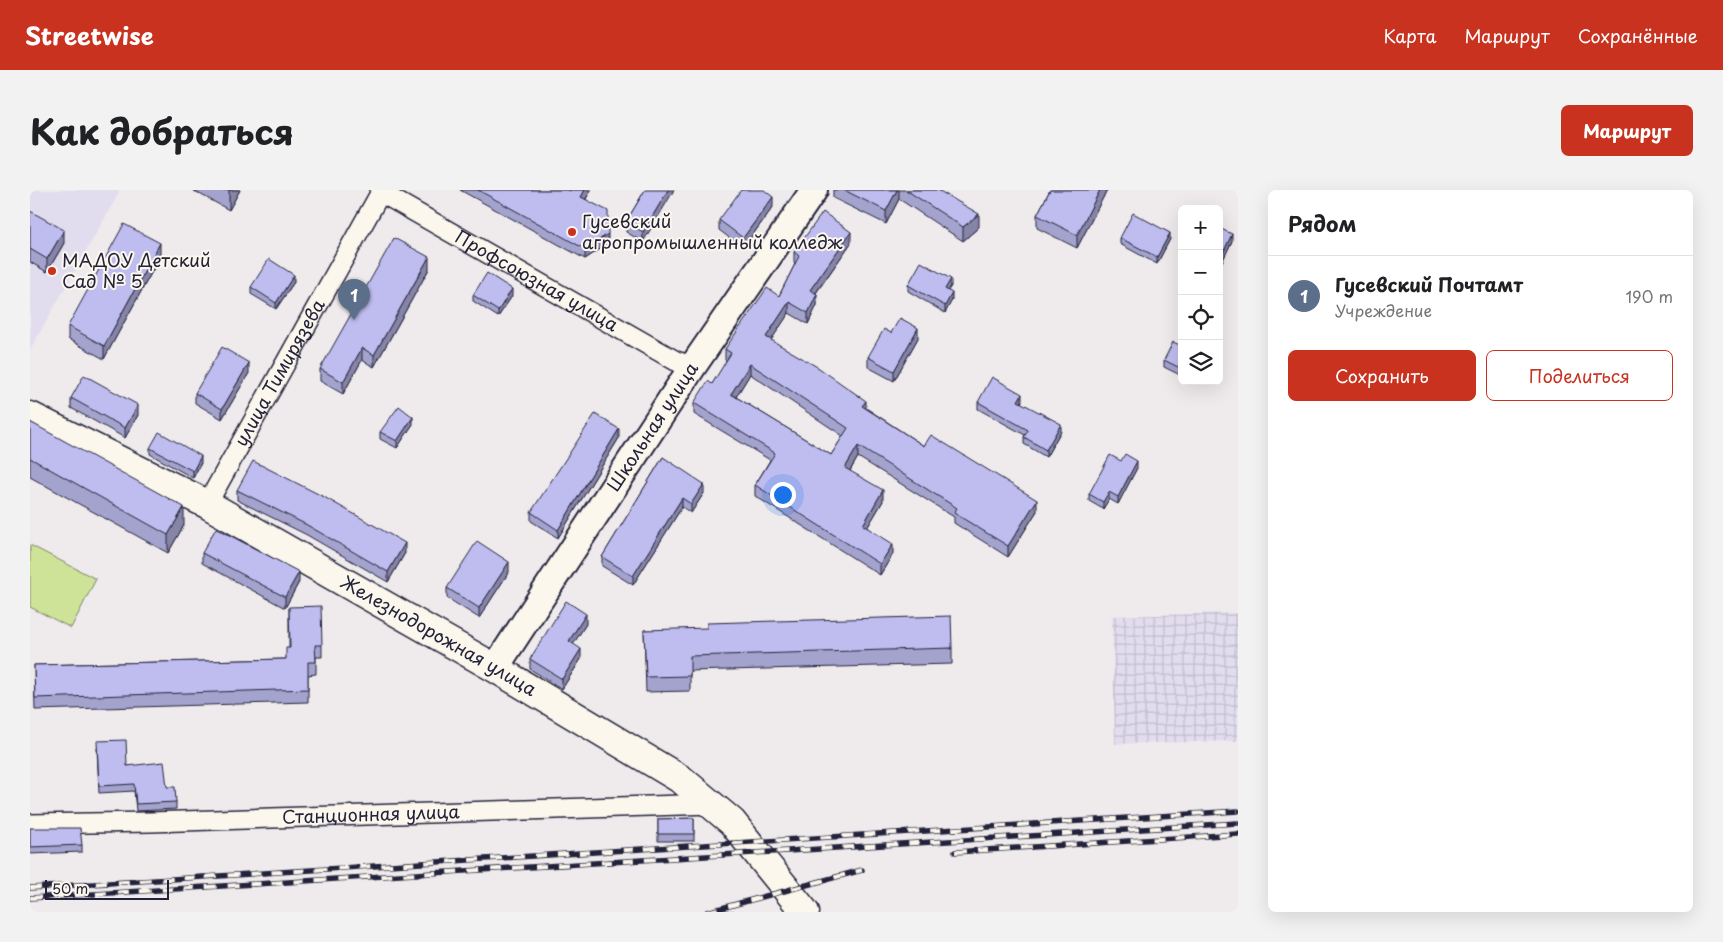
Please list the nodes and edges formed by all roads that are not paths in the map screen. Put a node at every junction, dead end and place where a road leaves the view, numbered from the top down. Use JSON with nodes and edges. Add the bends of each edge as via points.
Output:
{"nodes":[{"id":1,"x":814,"y":190,"type":"edge"},
{"id":2,"x":381,"y":191,"type":"edge"},
{"id":3,"x":693,"y":366,"type":"junction"},
{"id":4,"x":30,"y":416,"type":"edge"},
{"id":5,"x":207,"y":504,"type":"junction"},
{"id":6,"x":495,"y":668,"type":"junction"},
{"id":7,"x":712,"y":804,"type":"junction"},
{"id":8,"x":30,"y":824,"type":"edge"},
{"id":9,"x":805,"y":912,"type":"edge"}],
"edges":[{"from":1,"to":3,"type":"main road","name":"Школьная улица"},
{"from":2,"to":3,"type":"street","name":"Профсоюзная улица","via":[[676,361]]},
{"from":2,"to":5,"type":"street","name":"улица Тимирязева"},
{"from":3,"to":6,"type":"main road","name":"Школьная улица"},
{"from":4,"to":5,"type":"main road","name":"Железнодорожная улица"},
{"from":5,"to":6,"type":"main road","name":"Железнодорожная улица"},
{"from":6,"to":7,"type":"main road","name":"Железнодорожная улица","via":[[682,780]]},
{"from":7,"to":8,"type":"street","name":"Станционная улица"},
{"from":7,"to":9,"type":"main road","name":"Железнодорожная улица","via":[[732,822]]}]}
